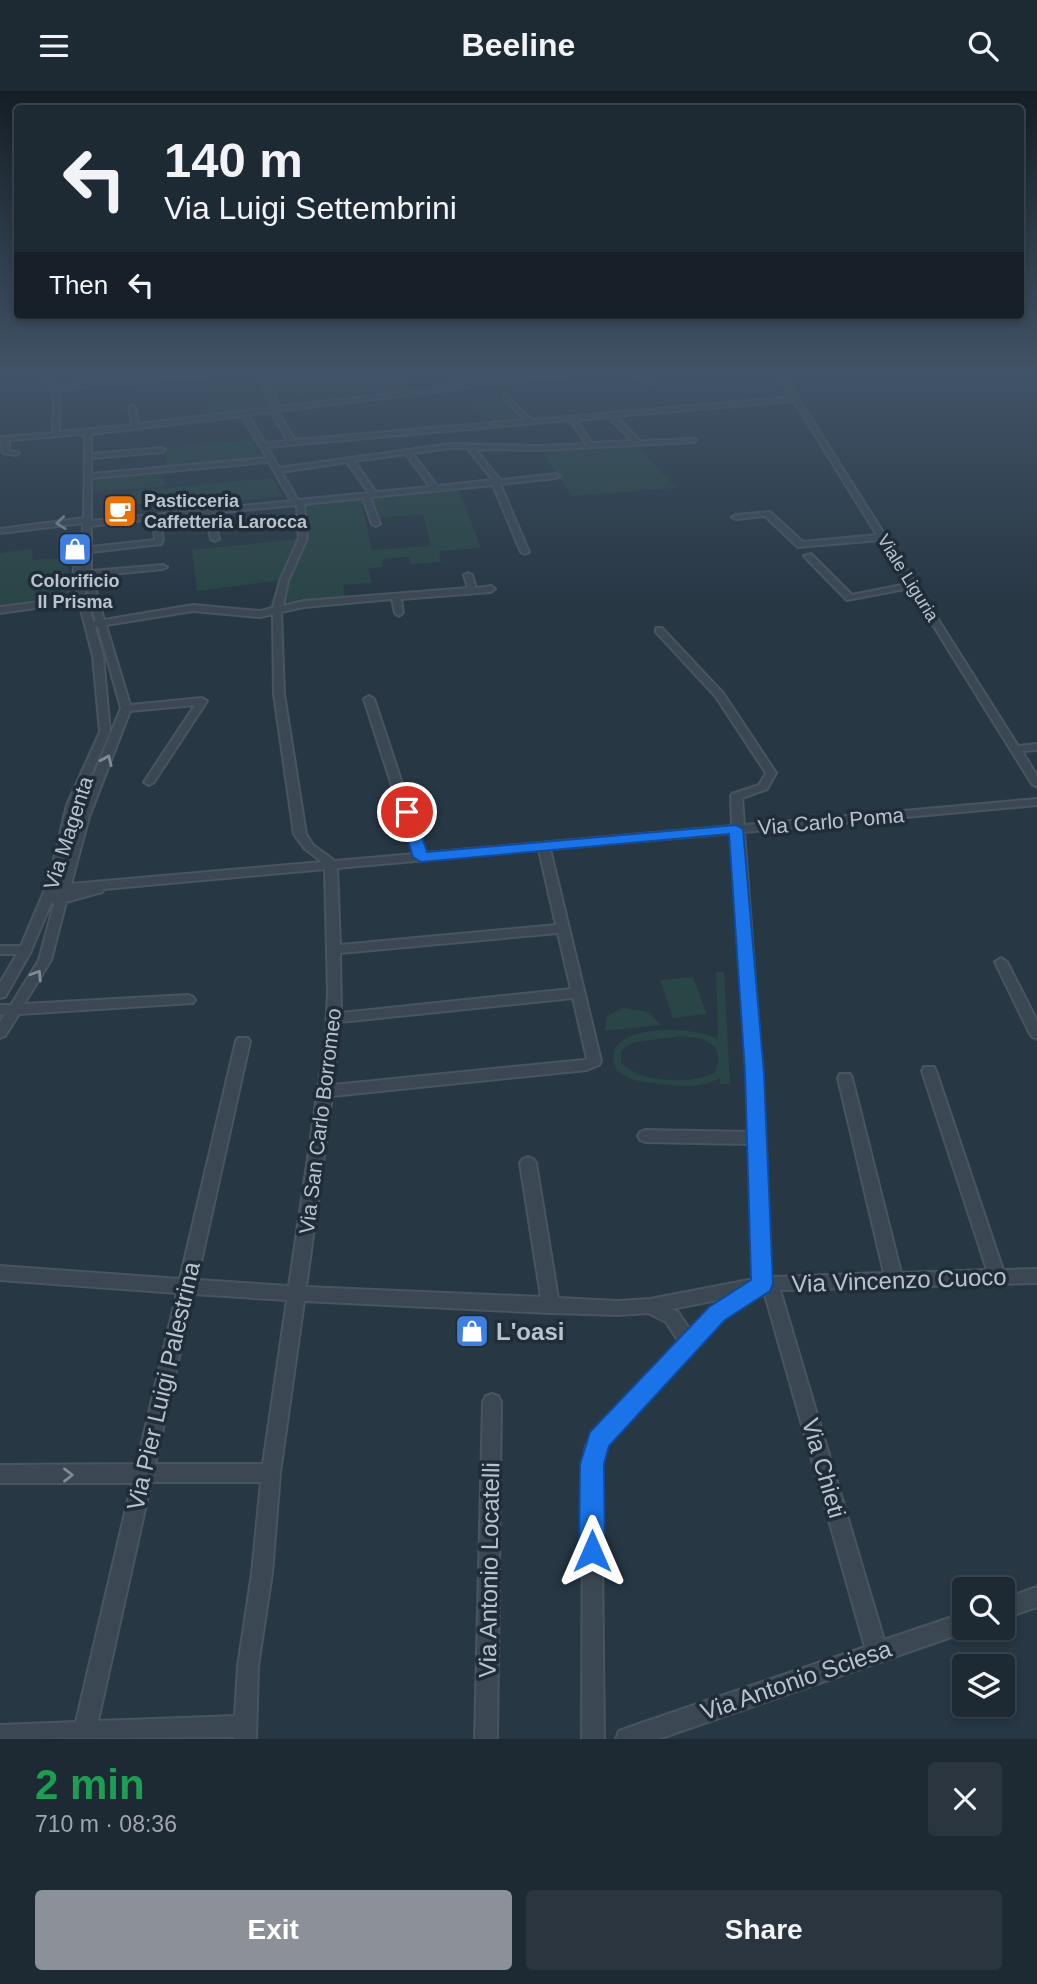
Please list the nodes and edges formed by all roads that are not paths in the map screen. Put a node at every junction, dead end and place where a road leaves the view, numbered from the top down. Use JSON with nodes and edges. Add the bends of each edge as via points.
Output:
{"nodes":[{"id":1,"x":5,"y":448,"type":"edge"},
{"id":2,"x":88,"y":448,"type":"edge"},
{"id":3,"x":266,"y":448,"type":"edge"},
{"id":4,"x":445,"y":448,"type":"edge"},
{"id":5,"x":470,"y":448,"type":"edge"},
{"id":6,"x":826,"y":448,"type":"edge"},
{"id":7,"x":162,"y":450,"type":"dead end"},
{"id":8,"x":407,"y":451,"type":"junction"},
{"id":9,"x":16,"y":453,"type":"dead end"},
{"id":10,"x":88,"y":456,"type":"junction"},
{"id":11,"x":272,"y":460,"type":"junction"},
{"id":12,"x":349,"y":460,"type":"junction"},
{"id":13,"x":277,"y":470,"type":"junction"},
{"id":14,"x":88,"y":476,"type":"junction"},
{"id":15,"x":556,"y":476,"type":"dead end"},
{"id":16,"x":497,"y":482,"type":"junction"},
{"id":17,"x":435,"y":489,"type":"junction"},
{"id":18,"x":370,"y":496,"type":"junction"},
{"id":19,"x":298,"y":503,"type":"junction"},
{"id":20,"x":209,"y":512,"type":"junction"},
{"id":21,"x":156,"y":517,"type":"junction"},
{"id":22,"x":736,"y":517,"type":"dead end"},
{"id":23,"x":86,"y":522,"type":"junction"},
{"id":24,"x":376,"y":524,"type":"dead end"},
{"id":25,"x":0,"y":531,"type":"edge"},
{"id":26,"x":882,"y":537,"type":"junction"},
{"id":27,"x":215,"y":539,"type":"dead end"},
{"id":28,"x":86,"y":552,"type":"junction"},
{"id":29,"x":525,"y":552,"type":"dead end"},
{"id":30,"x":808,"y":556,"type":"dead end"},
{"id":31,"x":163,"y":567,"type":"dead end"},
{"id":32,"x":82,"y":575,"type":"junction"},
{"id":33,"x":468,"y":575,"type":"dead end"},
{"id":34,"x":912,"y":585,"type":"junction"},
{"id":35,"x":491,"y":589,"type":"dead end"},
{"id":36,"x":473,"y":590,"type":"junction"},
{"id":37,"x":396,"y":597,"type":"junction"},
{"id":38,"x":88,"y":599,"type":"junction"},
{"id":39,"x":279,"y":609,"type":"junction"},
{"id":40,"x":0,"y":610,"type":"edge"},
{"id":41,"x":256,"y":613,"type":"joint"},
{"id":42,"x":399,"y":613,"type":"dead end"},
{"id":43,"x":95,"y":623,"type":"junction"},
{"id":44,"x":659,"y":630,"type":"dead end"},
{"id":45,"x":369,"y":699,"type":"dead end"},
{"id":46,"x":126,"y":708,"type":"junction"},
{"id":47,"x":104,"y":735,"type":"junction"},
{"id":48,"x":118,"y":735,"type":"junction"},
{"id":49,"x":1037,"y":747,"type":"edge"},
{"id":50,"x":1015,"y":749,"type":"junction"},
{"id":51,"x":149,"y":782,"type":"dead end"},
{"id":52,"x":1037,"y":784,"type":"edge"},
{"id":53,"x":1037,"y":802,"type":"edge"},
{"id":54,"x":736,"y":829,"type":"junction"},
{"id":55,"x":544,"y":846,"type":"junction"},
{"id":56,"x":421,"y":857,"type":"junction"},
{"id":57,"x":331,"y":865,"type":"junction"},
{"id":58,"x":64,"y":893,"type":"junction"},
{"id":59,"x":48,"y":895,"type":"junction"},
{"id":60,"x":564,"y":928,"type":"junction"},
{"id":61,"x":0,"y":950,"type":"edge"},
{"id":62,"x":25,"y":950,"type":"junction"},
{"id":63,"x":333,"y":950,"type":"junction"},
{"id":64,"x":1001,"y":962,"type":"dead end"},
{"id":65,"x":579,"y":993,"type":"junction"},
{"id":66,"x":0,"y":994,"type":"edge"},
{"id":67,"x":188,"y":1000,"type":"dead end"},
{"id":68,"x":7,"y":1010,"type":"edge"},
{"id":69,"x":334,"y":1018,"type":"junction"},
{"id":70,"x":0,"y":1033,"type":"edge"},
{"id":71,"x":1037,"y":1034,"type":"edge"},
{"id":72,"x":243,"y":1041,"type":"dead end"},
{"id":73,"x":929,"y":1071,"type":"dead end"},
{"id":74,"x":845,"y":1078,"type":"dead end"},
{"id":75,"x":326,"y":1091,"type":"junction"},
{"id":76,"x":645,"y":1136,"type":"dead end"},
{"id":77,"x":757,"y":1138,"type":"junction"},
{"id":78,"x":528,"y":1163,"type":"dead end"},
{"id":79,"x":0,"y":1273,"type":"edge"},
{"id":80,"x":1037,"y":1276,"type":"edge"},
{"id":81,"x":998,"y":1277,"type":"junction"},
{"id":82,"x":894,"y":1279,"type":"junction"},
{"id":83,"x":766,"y":1284,"type":"junction"},
{"id":84,"x":186,"y":1286,"type":"junction"},
{"id":85,"x":298,"y":1293,"type":"junction"},
{"id":86,"x":551,"y":1306,"type":"junction"},
{"id":87,"x":650,"y":1306,"type":"junction"},
{"id":88,"x":690,"y":1343,"type":"junction"},
{"id":89,"x":492,"y":1402,"type":"dead end"},
{"id":90,"x":271,"y":1473,"type":"junction"},
{"id":91,"x":0,"y":1474,"type":"edge"},
{"id":92,"x":142,"y":1475,"type":"junction"},
{"id":93,"x":1037,"y":1597,"type":"edge"},
{"id":94,"x":1015,"y":1605,"type":"edge"},
{"id":95,"x":952,"y":1627,"type":"edge"},
{"id":96,"x":877,"y":1651,"type":"junction"},
{"id":97,"x":85,"y":1731,"type":"junction"},
{"id":98,"x":245,"y":1733,"type":"edge"},
{"id":99,"x":0,"y":1735,"type":"edge"},
{"id":100,"x":486,"y":1739,"type":"edge"},
{"id":101,"x":593,"y":1739,"type":"edge"},
{"id":102,"x":627,"y":1739,"type":"edge"}],
"edges":[{"from":1,"to":9,"type":"street","via":[[6,453]]},
{"from":2,"to":10,"type":"street","name":"Via Magenta"},
{"from":3,"to":11,"type":"street"},
{"from":4,"to":8,"type":"street"},
{"from":5,"to":16,"type":"street"},
{"from":6,"to":26,"type":"street","name":"Viale Liguria"},
{"from":7,"to":10,"type":"street"},
{"from":8,"to":12,"type":"street"},
{"from":8,"to":17,"type":"street"},
{"from":10,"to":14,"type":"street","name":"Via Magenta"},
{"from":11,"to":13,"type":"street"},
{"from":11,"to":14,"type":"street"},
{"from":12,"to":13,"type":"street"},
{"from":12,"to":18,"type":"street"},
{"from":13,"to":19,"type":"street"},
{"from":14,"to":23,"type":"street","name":"Via Magenta"},
{"from":15,"to":16,"type":"street"},
{"from":16,"to":17,"type":"street"},
{"from":16,"to":29,"type":"street"},
{"from":17,"to":18,"type":"street"},
{"from":18,"to":19,"type":"street"},
{"from":18,"to":24,"type":"street"},
{"from":19,"to":20,"type":"street"},
{"from":19,"to":39,"type":"street","via":[[303,535],[284,580]]},
{"from":20,"to":21,"type":"street"},
{"from":20,"to":27,"type":"street"},
{"from":21,"to":23,"type":"street"},
{"from":21,"to":28,"type":"street","via":[[159,541]]},
{"from":22,"to":26,"type":"street","via":[[767,514],[800,545]]},
{"from":23,"to":25,"type":"street","one_way":true},
{"from":23,"to":28,"type":"street","name":"Via Magenta"},
{"from":26,"to":34,"type":"street","name":"Viale Liguria"},
{"from":28,"to":32,"type":"street","name":"Via Magenta"},
{"from":30,"to":34,"type":"street","via":[[850,599]]},
{"from":31,"to":32,"type":"street"},
{"from":32,"to":38,"type":"street","name":"Via Magenta"},
{"from":33,"to":36,"type":"street"},
{"from":34,"to":50,"type":"street","name":"Viale Liguria"},
{"from":35,"to":36,"type":"street"},
{"from":36,"to":37,"type":"street"},
{"from":37,"to":39,"type":"street"},
{"from":37,"to":42,"type":"street"},
{"from":38,"to":40,"type":"street"},
{"from":38,"to":43,"type":"street","name":"Via Magenta"},
{"from":39,"to":41,"type":"street"},
{"from":39,"to":57,"type":"street","via":[[279,694],[300,834],[306,845]]},
{"from":41,"to":43,"type":"street","via":[[195,608]]},
{"from":43,"to":46,"type":"street","name":"Via Magenta"},
{"from":43,"to":47,"type":"street","name":"Via Magenta"},
{"from":44,"to":54,"type":"street","via":[[720,695],[771,773],[764,787],[736,796]]},
{"from":45,"to":56,"type":"street"},
{"from":46,"to":48,"type":"street","name":"Via Magenta"},
{"from":46,"to":51,"type":"street","via":[[202,701]]},
{"from":47,"to":48,"type":"street"},
{"from":47,"to":59,"type":"street","name":"Via Magenta","via":[[72,804]]},
{"from":58,"to":48,"type":"street","name":"Via Magenta","one_way":true,"via":[[84,813]]},
{"from":49,"to":50,"type":"street"},
{"from":50,"to":52,"type":"street","name":"Viale Liguria"},
{"from":53,"to":54,"type":"street","name":"Via Carlo Poma"},
{"from":54,"to":55,"type":"street","name":"Via Carlo Poma"},
{"from":54,"to":77,"type":"street"},
{"from":55,"to":56,"type":"street","name":"Via Carlo Poma"},
{"from":55,"to":60,"type":"street"},
{"from":56,"to":57,"type":"street","name":"Via Carlo Poma"},
{"from":57,"to":58,"type":"street","name":"Via Carlo Poma"},
{"from":57,"to":63,"type":"street","name":"Via San Carlo Borromeo"},
{"from":58,"to":59,"type":"street","name":"Via Carlo Poma"},
{"from":68,"to":58,"type":"street","name":"Via Magenta","one_way":true,"via":[[45,960]]},
{"from":59,"to":62,"type":"street","name":"Via Magenta"},
{"from":60,"to":63,"type":"street"},
{"from":60,"to":65,"type":"street"},
{"from":61,"to":62,"type":"street"},
{"from":62,"to":66,"type":"street","name":"Via Magenta"},
{"from":63,"to":69,"type":"street","name":"Via San Carlo Borromeo"},
{"from":64,"to":71,"type":"street"},
{"from":65,"to":69,"type":"street"},
{"from":65,"to":75,"type":"street","via":[[594,1061],[587,1065]]},
{"from":67,"to":68,"type":"street"},
{"from":68,"to":70,"type":"street","name":"Via Magenta"},
{"from":69,"to":75,"type":"street","name":"Via San Carlo Borromeo"},
{"from":72,"to":84,"type":"street","name":"Via Pier Luigi Palestrina"},
{"from":73,"to":81,"type":"street"},
{"from":74,"to":82,"type":"street"},
{"from":75,"to":85,"type":"street","name":"Via San Carlo Borromeo"},
{"from":76,"to":77,"type":"street"},
{"from":77,"to":83,"type":"street"},
{"from":78,"to":86,"type":"street"},
{"from":79,"to":84,"type":"street","name":"Via Vincenzo Cuoco"},
{"from":80,"to":81,"type":"street","name":"Via Vincenzo Cuoco"},
{"from":81,"to":82,"type":"street","name":"Via Vincenzo Cuoco"},
{"from":82,"to":83,"type":"street","name":"Via Vincenzo Cuoco"},
{"from":83,"to":87,"type":"street","name":"Via Vincenzo Cuoco"},
{"from":83,"to":88,"type":"street","via":[[727,1305]]},
{"from":83,"to":96,"type":"street","name":"Via Chieti"},
{"from":84,"to":85,"type":"street","name":"Via Vincenzo Cuoco"},
{"from":84,"to":92,"type":"street","name":"Via Pier Luigi Palestrina"},
{"from":85,"to":86,"type":"street","name":"Via Vincenzo Cuoco"},
{"from":85,"to":90,"type":"street","name":"Via San Carlo Borromeo"},
{"from":86,"to":87,"type":"street","name":"Via Vincenzo Cuoco"},
{"from":87,"to":88,"type":"street","via":[[672,1317]]},
{"from":88,"to":101,"type":"street","via":[[603,1434],[593,1454]]},
{"from":89,"to":100,"type":"street","name":"Via Antonio Locatelli"},
{"from":90,"to":92,"type":"street"},
{"from":90,"to":98,"type":"street","name":"Via San Carlo Borromeo","via":[[248,1666]]},
{"from":91,"to":92,"type":"street","one_way":true},
{"from":92,"to":97,"type":"street","name":"Via Pier Luigi Palestrina"},
{"from":93,"to":94,"type":"street"},
{"from":95,"to":96,"type":"street","name":"Via Antonio Sciesa"},
{"from":96,"to":102,"type":"street","name":"Via Antonio Sciesa"},
{"from":97,"to":98,"type":"street"},
{"from":97,"to":99,"type":"street"}]}
